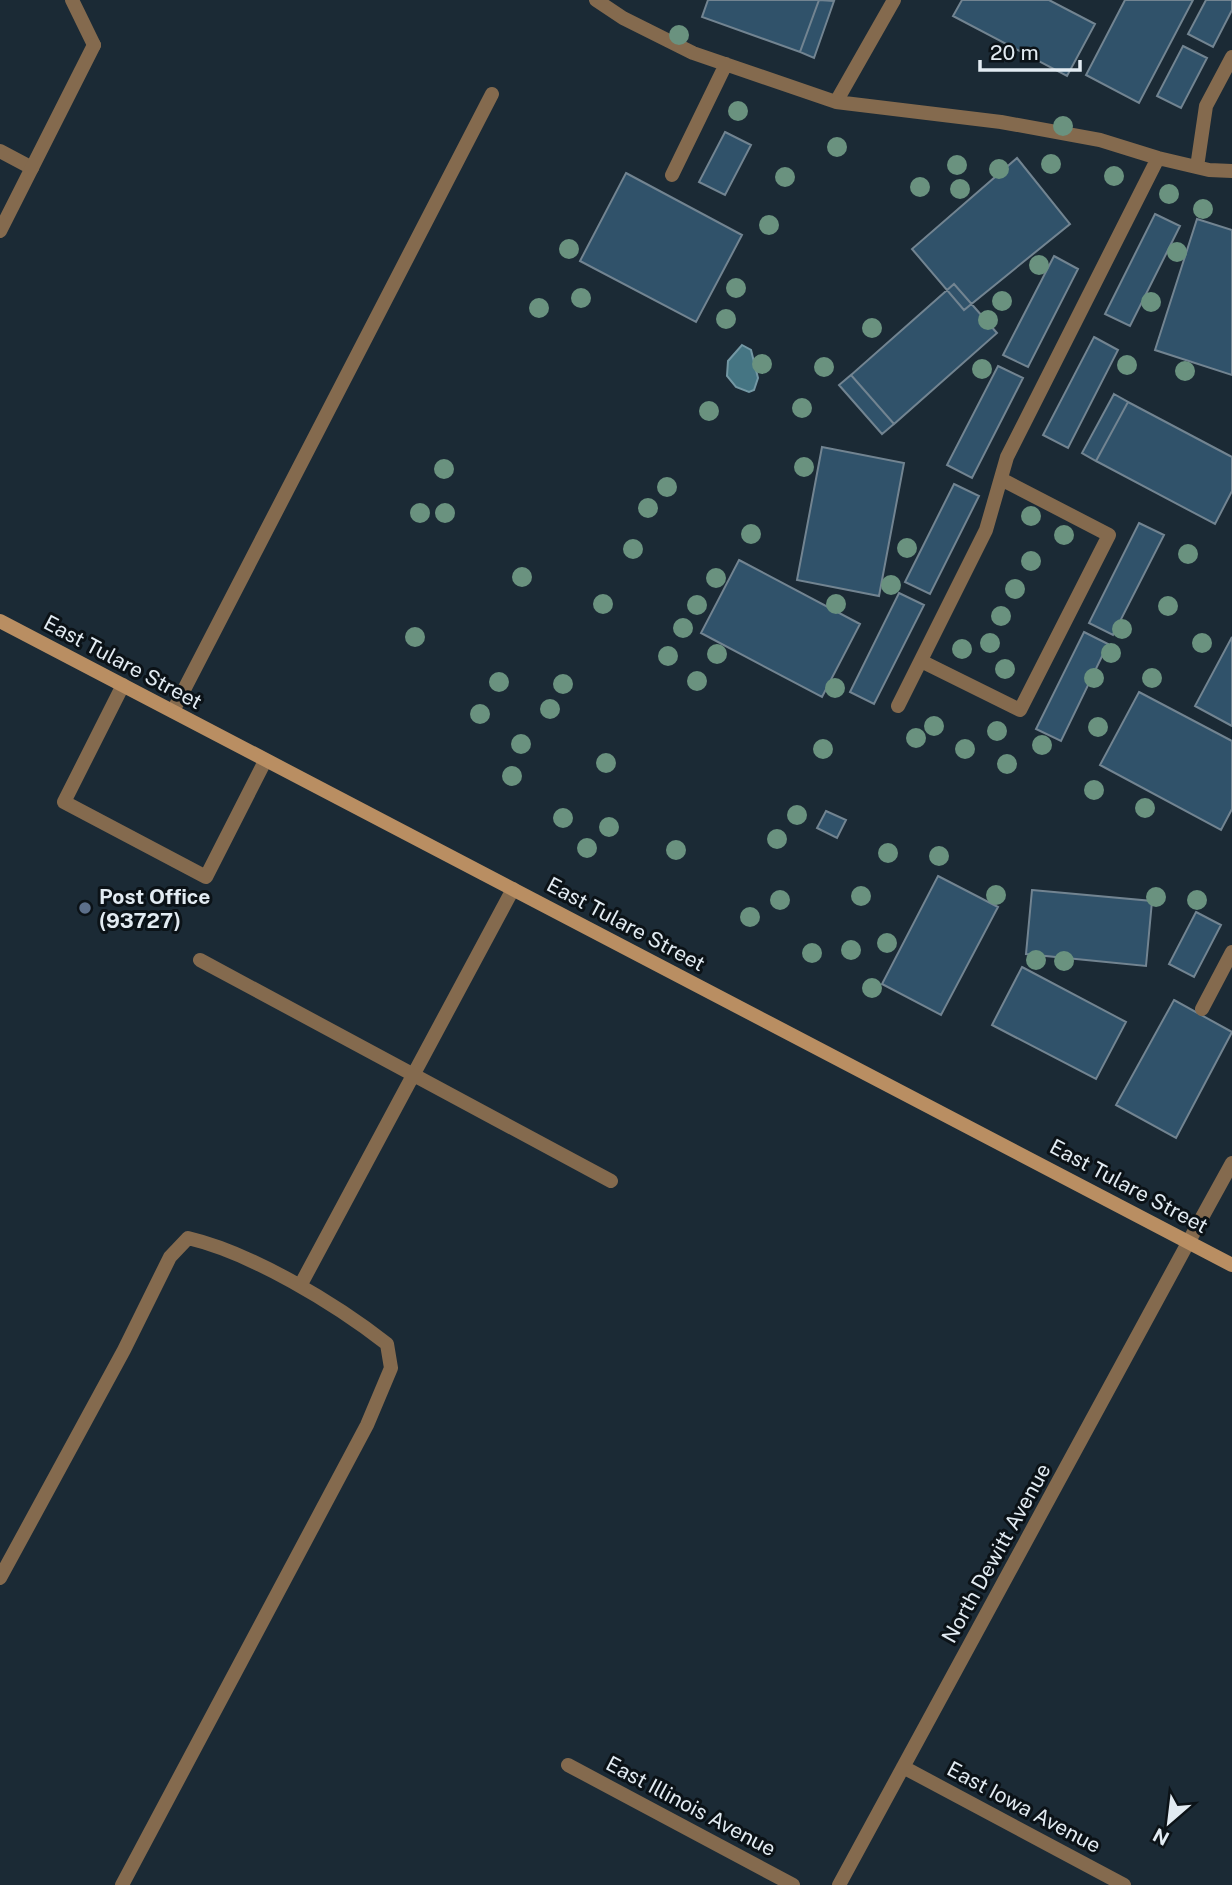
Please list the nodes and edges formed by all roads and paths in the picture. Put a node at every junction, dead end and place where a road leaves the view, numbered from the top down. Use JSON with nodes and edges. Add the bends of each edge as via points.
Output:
{"nodes":[{"id":1,"x":72,"y":0,"type":"edge"},
{"id":2,"x":596,"y":0,"type":"edge"},
{"id":3,"x":894,"y":0,"type":"edge"},
{"id":4,"x":1232,"y":57,"type":"edge"},
{"id":5,"x":726,"y":64,"type":"junction"},
{"id":6,"x":492,"y":94,"type":"dead end"},
{"id":7,"x":836,"y":102,"type":"junction"},
{"id":8,"x":0,"y":151,"type":"edge"},
{"id":9,"x":1158,"y":158,"type":"junction"},
{"id":10,"x":1197,"y":167,"type":"junction"},
{"id":11,"x":32,"y":168,"type":"junction"},
{"id":12,"x":1232,"y":171,"type":"edge"},
{"id":13,"x":672,"y":175,"type":"dead end"},
{"id":14,"x":0,"y":231,"type":"edge"},
{"id":15,"x":1001,"y":479,"type":"junction"},
{"id":16,"x":0,"y":621,"type":"edge"},
{"id":17,"x":920,"y":661,"type":"junction"},
{"id":18,"x":123,"y":685,"type":"junction"},
{"id":19,"x":898,"y":706,"type":"dead end"},
{"id":20,"x":173,"y":711,"type":"junction"},
{"id":21,"x":265,"y":761,"type":"junction"},
{"id":22,"x":513,"y":889,"type":"junction"},
{"id":23,"x":1232,"y":952,"type":"edge"},
{"id":24,"x":200,"y":960,"type":"dead end"},
{"id":25,"x":1202,"y":1009,"type":"dead end"},
{"id":26,"x":412,"y":1073,"type":"junction"},
{"id":27,"x":1232,"y":1163,"type":"edge"},
{"id":28,"x":611,"y":1181,"type":"dead end"},
{"id":29,"x":1189,"y":1241,"type":"junction"},
{"id":30,"x":1232,"y":1265,"type":"edge"},
{"id":31,"x":300,"y":1286,"type":"junction"},
{"id":32,"x":0,"y":1578,"type":"edge"},
{"id":33,"x":568,"y":1765,"type":"dead end"},
{"id":34,"x":903,"y":1767,"type":"junction"},
{"id":35,"x":122,"y":1885,"type":"edge"},
{"id":36,"x":793,"y":1885,"type":"edge"},
{"id":37,"x":839,"y":1885,"type":"edge"},
{"id":38,"x":1124,"y":1885,"type":"edge"}],
"edges":[{"from":1,"to":11,"type":"street","via":[[94,45]]},
{"from":2,"to":5,"type":"street","via":[[693,53]]},
{"from":3,"to":7,"type":"street"},
{"from":4,"to":10,"type":"street","via":[[1206,106]]},
{"from":5,"to":7,"type":"street"},
{"from":5,"to":13,"type":"street"},
{"from":6,"to":20,"type":"street"},
{"from":7,"to":9,"type":"street","via":[[1001,122],[1100,140]]},
{"from":8,"to":11,"type":"street"},
{"from":9,"to":10,"type":"street"},
{"from":9,"to":15,"type":"street","via":[[1007,457]]},
{"from":10,"to":12,"type":"street"},
{"from":11,"to":14,"type":"street"},
{"from":15,"to":17,"type":"street","via":[[986,530]]},
{"from":15,"to":17,"type":"street","via":[[1109,535],[1020,710]]},
{"from":16,"to":18,"type":"main road","name":"East Tulare Street"},
{"from":17,"to":19,"type":"street"},
{"from":18,"to":20,"type":"main road","name":"East Tulare Street"},
{"from":18,"to":21,"type":"street","via":[[64,802],[205,877]]},
{"from":20,"to":21,"type":"main road","name":"East Tulare Street"},
{"from":21,"to":22,"type":"main road","name":"East Tulare Street"},
{"from":22,"to":26,"type":"street"},
{"from":22,"to":29,"type":"main road","name":"East Tulare Street"},
{"from":23,"to":25,"type":"street"},
{"from":24,"to":26,"type":"street"},
{"from":26,"to":28,"type":"street"},
{"from":26,"to":31,"type":"street"},
{"from":27,"to":29,"type":"street","name":"North Dewitt Avenue"},
{"from":29,"to":30,"type":"main road","name":"East Tulare Street"},
{"from":29,"to":34,"type":"street","name":"North Dewitt Avenue"},
{"from":31,"to":32,"type":"street","via":[[188,1238],[170,1257]]},
{"from":31,"to":35,"type":"street","via":[[387,1344],[391,1368],[367,1425]]},
{"from":33,"to":36,"type":"street","name":"East Illinois Avenue"},
{"from":34,"to":37,"type":"street","name":"North Dewitt Avenue"},
{"from":34,"to":38,"type":"street","name":"East Iowa Avenue"}]}
